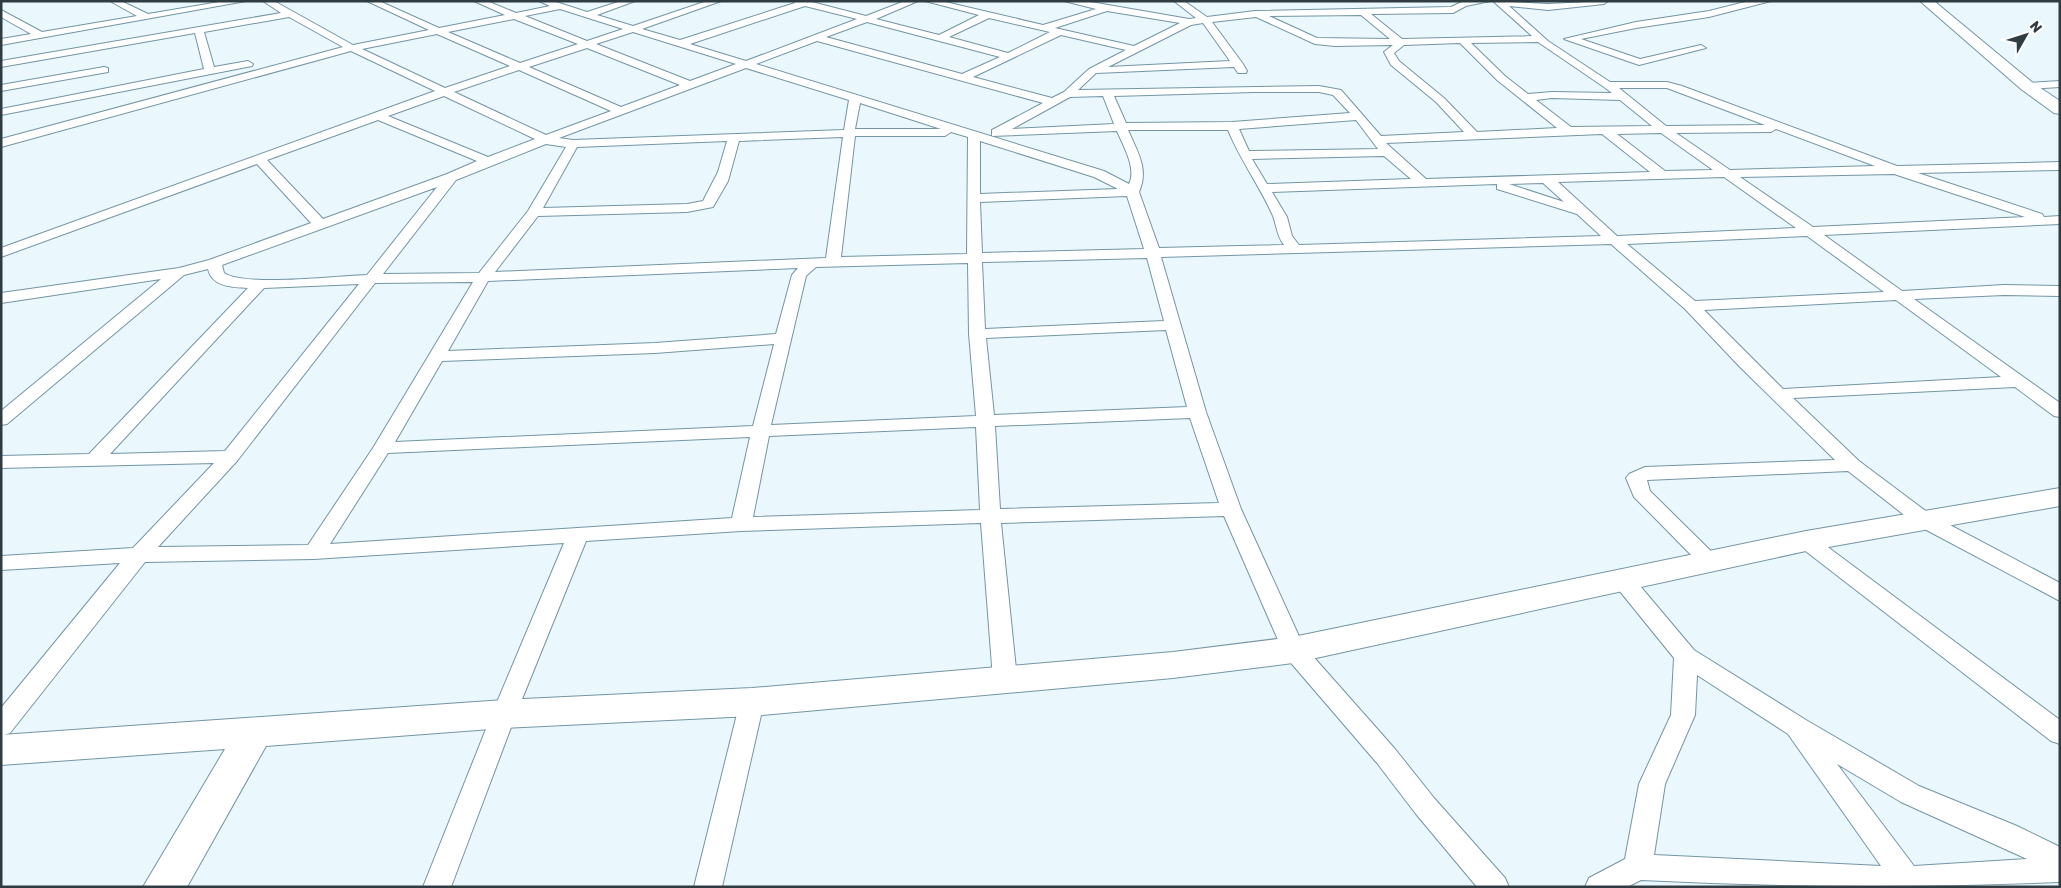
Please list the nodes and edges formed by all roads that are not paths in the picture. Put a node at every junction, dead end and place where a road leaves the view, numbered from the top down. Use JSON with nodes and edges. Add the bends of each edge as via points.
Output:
{"nodes":[{"id":1,"x":114,"y":1,"type":"edge"},
{"id":2,"x":267,"y":1,"type":"edge"},
{"id":3,"x":371,"y":1,"type":"edge"},
{"id":4,"x":478,"y":1,"type":"edge"},
{"id":5,"x":543,"y":1,"type":"edge"},
{"id":6,"x":631,"y":1,"type":"edge"},
{"id":7,"x":717,"y":1,"type":"edge"},
{"id":8,"x":914,"y":1,"type":"edge"},
{"id":9,"x":929,"y":1,"type":"edge"},
{"id":10,"x":1068,"y":1,"type":"edge"},
{"id":11,"x":1178,"y":1,"type":"edge"},
{"id":12,"x":1453,"y":1,"type":"edge"},
{"id":13,"x":1604,"y":1,"type":"edge"},
{"id":14,"x":1767,"y":1,"type":"edge"},
{"id":15,"x":1926,"y":1,"type":"edge"},
{"id":16,"x":236,"y":2,"type":"edge"},
{"id":17,"x":800,"y":2,"type":"edge"},
{"id":18,"x":1469,"y":3,"type":"junction"},
{"id":19,"x":1497,"y":4,"type":"edge"},
{"id":20,"x":559,"y":6,"type":"junction"},
{"id":21,"x":1105,"y":9,"type":"junction"},
{"id":22,"x":1,"y":13,"type":"edge"},
{"id":23,"x":1364,"y":13,"type":"junction"},
{"id":24,"x":290,"y":14,"type":"junction"},
{"id":25,"x":1255,"y":14,"type":"junction"},
{"id":26,"x":513,"y":15,"type":"junction"},
{"id":27,"x":586,"y":15,"type":"junction"},
{"id":28,"x":988,"y":15,"type":"junction"},
{"id":29,"x":146,"y":17,"type":"junction"},
{"id":30,"x":865,"y":20,"type":"junction"},
{"id":31,"x":1206,"y":21,"type":"junction"},
{"id":32,"x":1189,"y":22,"type":"junction"},
{"id":33,"x":106,"y":24,"type":"junction"},
{"id":34,"x":1044,"y":28,"type":"junction"},
{"id":35,"x":632,"y":29,"type":"junction"},
{"id":36,"x":199,"y":30,"type":"junction"},
{"id":37,"x":437,"y":30,"type":"junction"},
{"id":38,"x":1059,"y":32,"type":"junction"},
{"id":39,"x":40,"y":35,"type":"junction"},
{"id":40,"x":818,"y":38,"type":"junction"},
{"id":41,"x":940,"y":38,"type":"junction"},
{"id":42,"x":1540,"y":39,"type":"junction"},
{"id":43,"x":1462,"y":40,"type":"junction"},
{"id":44,"x":1,"y":42,"type":"edge"},
{"id":45,"x":1400,"y":42,"type":"junction"},
{"id":46,"x":682,"y":43,"type":"junction"},
{"id":47,"x":585,"y":45,"type":"junction"},
{"id":48,"x":349,"y":47,"type":"junction"},
{"id":49,"x":1701,"y":48,"type":"dead end"},
{"id":50,"x":1133,"y":49,"type":"junction"},
{"id":51,"x":1009,"y":56,"type":"junction"},
{"id":52,"x":103,"y":58,"type":"junction"},
{"id":53,"x":744,"y":63,"type":"junction"},
{"id":54,"x":1,"y":64,"type":"edge"},
{"id":55,"x":1238,"y":64,"type":"junction"},
{"id":56,"x":519,"y":66,"type":"junction"},
{"id":57,"x":1093,"y":71,"type":"junction"},
{"id":58,"x":210,"y":72,"type":"junction"},
{"id":59,"x":963,"y":78,"type":"junction"},
{"id":60,"x":690,"y":84,"type":"junction"},
{"id":61,"x":2060,"y":84,"type":"edge"},
{"id":62,"x":1608,"y":85,"type":"junction"},
{"id":63,"x":2027,"y":86,"type":"junction"},
{"id":64,"x":1,"y":88,"type":"edge"},
{"id":65,"x":1254,"y":89,"type":"junction"},
{"id":66,"x":443,"y":92,"type":"junction"},
{"id":67,"x":104,"y":93,"type":"junction"},
{"id":68,"x":1068,"y":94,"type":"junction"},
{"id":69,"x":1108,"y":94,"type":"junction"},
{"id":70,"x":1623,"y":97,"type":"junction"},
{"id":71,"x":855,"y":98,"type":"junction"},
{"id":72,"x":1525,"y":98,"type":"junction"},
{"id":73,"x":1052,"y":102,"type":"junction"},
{"id":74,"x":2060,"y":109,"type":"edge"},
{"id":75,"x":620,"y":111,"type":"junction"},
{"id":76,"x":1,"y":112,"type":"edge"},
{"id":77,"x":106,"y":115,"type":"junction"},
{"id":78,"x":379,"y":116,"type":"junction"},
{"id":79,"x":1359,"y":116,"type":"junction"},
{"id":80,"x":1232,"y":126,"type":"junction"},
{"id":81,"x":1121,"y":127,"type":"junction"},
{"id":82,"x":1780,"y":127,"type":"junction"},
{"id":83,"x":1661,"y":128,"type":"junction"},
{"id":84,"x":1568,"y":131,"type":"junction"},
{"id":85,"x":1607,"y":132,"type":"junction"},
{"id":86,"x":848,"y":133,"type":"junction"},
{"id":87,"x":969,"y":133,"type":"junction"},
{"id":88,"x":996,"y":133,"type":"junction"},
{"id":89,"x":1474,"y":136,"type":"junction"},
{"id":90,"x":734,"y":137,"type":"junction"},
{"id":91,"x":546,"y":140,"type":"junction"},
{"id":92,"x":1378,"y":140,"type":"junction"},
{"id":93,"x":1,"y":143,"type":"edge"},
{"id":94,"x":573,"y":144,"type":"junction"},
{"id":95,"x":1387,"y":152,"type":"junction"},
{"id":96,"x":1244,"y":154,"type":"junction"},
{"id":97,"x":259,"y":159,"type":"junction"},
{"id":98,"x":488,"y":161,"type":"junction"},
{"id":99,"x":2060,"y":166,"type":"edge"},
{"id":100,"x":1899,"y":171,"type":"junction"},
{"id":101,"x":1662,"y":175,"type":"junction"},
{"id":102,"x":1728,"y":175,"type":"junction"},
{"id":103,"x":452,"y":177,"type":"junction"},
{"id":104,"x":1548,"y":180,"type":"junction"},
{"id":105,"x":1486,"y":181,"type":"junction"},
{"id":106,"x":1422,"y":182,"type":"junction"},
{"id":107,"x":1263,"y":188,"type":"junction"},
{"id":108,"x":1132,"y":192,"type":"junction"},
{"id":109,"x":973,"y":198,"type":"junction"},
{"id":110,"x":534,"y":212,"type":"junction"},
{"id":111,"x":1583,"y":213,"type":"junction"},
{"id":112,"x":2054,"y":221,"type":"edge"},
{"id":113,"x":320,"y":224,"type":"junction"},
{"id":114,"x":1810,"y":232,"type":"junction"},
{"id":115,"x":1614,"y":240,"type":"junction"},
{"id":116,"x":1295,"y":249,"type":"junction"},
{"id":117,"x":1,"y":253,"type":"edge"},
{"id":118,"x":1154,"y":253,"type":"junction"},
{"id":119,"x":976,"y":257,"type":"junction"},
{"id":120,"x":833,"y":262,"type":"junction"},
{"id":121,"x":214,"y":264,"type":"junction"},
{"id":122,"x":804,"y":270,"type":"junction"},
{"id":123,"x":179,"y":272,"type":"junction"},
{"id":124,"x":483,"y":277,"type":"junction"},
{"id":125,"x":369,"y":279,"type":"junction"},
{"id":126,"x":260,"y":284,"type":"junction"},
{"id":127,"x":2060,"y":291,"type":"edge"},
{"id":128,"x":1900,"y":296,"type":"junction"},
{"id":129,"x":1,"y":298,"type":"edge"},
{"id":130,"x":1691,"y":306,"type":"junction"},
{"id":131,"x":1171,"y":325,"type":"junction"},
{"id":132,"x":978,"y":334,"type":"junction"},
{"id":133,"x":784,"y":338,"type":"junction"},
{"id":134,"x":438,"y":356,"type":"junction"},
{"id":135,"x":2016,"y":382,"type":"junction"},
{"id":136,"x":1780,"y":394,"type":"junction"},
{"id":137,"x":1197,"y":412,"type":"junction"},
{"id":138,"x":2060,"y":412,"type":"edge"},
{"id":139,"x":985,"y":419,"type":"junction"},
{"id":140,"x":1,"y":420,"type":"edge"},
{"id":141,"x":761,"y":430,"type":"junction"},
{"id":142,"x":382,"y":448,"type":"junction"},
{"id":143,"x":230,"y":457,"type":"junction"},
{"id":144,"x":94,"y":460,"type":"junction"},
{"id":145,"x":1,"y":462,"type":"edge"},
{"id":146,"x":1852,"y":465,"type":"junction"},
{"id":147,"x":2060,"y":497,"type":"edge"},
{"id":148,"x":1232,"y":509,"type":"junction"},
{"id":149,"x":990,"y":515,"type":"junction"},
{"id":150,"x":1924,"y":520,"type":"junction"},
{"id":151,"x":741,"y":524,"type":"junction"},
{"id":152,"x":578,"y":536,"type":"junction"},
{"id":153,"x":1806,"y":541,"type":"junction"},
{"id":154,"x":314,"y":552,"type":"junction"},
{"id":155,"x":139,"y":555,"type":"junction"},
{"id":156,"x":1711,"y":562,"type":"junction"},
{"id":157,"x":1,"y":563,"type":"edge"},
{"id":158,"x":1622,"y":579,"type":"junction"},
{"id":159,"x":2060,"y":593,"type":"edge"},
{"id":160,"x":1293,"y":650,"type":"junction"},
{"id":161,"x":1686,"y":656,"type":"junction"},
{"id":162,"x":1005,"y":679,"type":"junction"},
{"id":163,"x":752,"y":702,"type":"junction"},
{"id":164,"x":504,"y":714,"type":"junction"},
{"id":165,"x":1,"y":726,"type":"edge"},
{"id":166,"x":1797,"y":727,"type":"junction"},
{"id":167,"x":256,"y":731,"type":"junction"},
{"id":168,"x":2060,"y":734,"type":"edge"},
{"id":169,"x":1,"y":750,"type":"edge"},
{"id":170,"x":2060,"y":861,"type":"edge"},
{"id":171,"x":1638,"y":867,"type":"junction"},
{"id":172,"x":2060,"y":869,"type":"edge"},
{"id":173,"x":1909,"y":884,"type":"edge"},
{"id":174,"x":164,"y":887,"type":"edge"},
{"id":175,"x":437,"y":887,"type":"edge"},
{"id":176,"x":708,"y":887,"type":"edge"},
{"id":177,"x":1495,"y":887,"type":"edge"},
{"id":178,"x":1599,"y":887,"type":"edge"}],
"edges":[{"from":1,"to":29,"type":"street"},
{"from":2,"to":24,"type":"street"},
{"from":3,"to":37,"type":"street"},
{"from":4,"to":26,"type":"street"},
{"from":5,"to":20,"type":"street"},
{"from":6,"to":27,"type":"street"},
{"from":7,"to":35,"type":"street"},
{"from":8,"to":30,"type":"street"},
{"from":9,"to":28,"type":"street"},
{"from":10,"to":21,"type":"street"},
{"from":11,"to":31,"type":"street"},
{"from":12,"to":18,"type":"street"},
{"from":13,"to":19,"type":"street","via":[[1548,7]]},
{"from":14,"to":49,"type":"street","via":[[1569,39],[1639,62]]},
{"from":15,"to":63,"type":"main road"},
{"from":16,"to":29,"type":"street"},
{"from":17,"to":30,"type":"street"},
{"from":17,"to":46,"type":"street"},
{"from":18,"to":19,"type":"street"},
{"from":18,"to":19,"type":"street"},
{"from":18,"to":23,"type":"street","via":[[1453,10]]},
{"from":19,"to":42,"type":"street"},
{"from":20,"to":26,"type":"street"},
{"from":20,"to":27,"type":"street"},
{"from":21,"to":32,"type":"street","via":[[1141,12]]},
{"from":21,"to":34,"type":"street"},
{"from":22,"to":39,"type":"street"},
{"from":23,"to":25,"type":"street"},
{"from":23,"to":45,"type":"street"},
{"from":24,"to":36,"type":"street"},
{"from":24,"to":48,"type":"street"},
{"from":25,"to":31,"type":"street"},
{"from":25,"to":45,"type":"street","via":[[1315,41]]},
{"from":26,"to":37,"type":"street"},
{"from":26,"to":47,"type":"street"},
{"from":27,"to":35,"type":"street"},
{"from":28,"to":34,"type":"street"},
{"from":28,"to":41,"type":"street"},
{"from":29,"to":33,"type":"street"},
{"from":30,"to":40,"type":"street"},
{"from":30,"to":41,"type":"street"},
{"from":31,"to":32,"type":"street"},
{"from":31,"to":55,"type":"street"},
{"from":32,"to":50,"type":"street"},
{"from":33,"to":39,"type":"street"},
{"from":33,"to":52,"type":"street"},
{"from":34,"to":38,"type":"street"},
{"from":35,"to":46,"type":"street"},
{"from":35,"to":47,"type":"street"},
{"from":36,"to":52,"type":"street"},
{"from":36,"to":58,"type":"street"},
{"from":37,"to":48,"type":"street"},
{"from":37,"to":56,"type":"street"},
{"from":38,"to":50,"type":"street"},
{"from":38,"to":51,"type":"street"},
{"from":39,"to":44,"type":"street"},
{"from":40,"to":53,"type":"street"},
{"from":40,"to":59,"type":"street"},
{"from":41,"to":51,"type":"street"},
{"from":42,"to":43,"type":"street"},
{"from":42,"to":62,"type":"street"},
{"from":43,"to":45,"type":"street"},
{"from":43,"to":72,"type":"street"},
{"from":45,"to":89,"type":"street","via":[[1389,52],[1395,63],[1440,100]]},
{"from":46,"to":53,"type":"street"},
{"from":47,"to":56,"type":"street"},
{"from":47,"to":60,"type":"street"},
{"from":48,"to":58,"type":"street"},
{"from":48,"to":66,"type":"street"},
{"from":48,"to":77,"type":"street"},
{"from":50,"to":57,"type":"street"},
{"from":51,"to":59,"type":"street"},
{"from":52,"to":54,"type":"street"},
{"from":52,"to":64,"type":"street"},
{"from":52,"to":67,"type":"street"},
{"from":53,"to":60,"type":"street"},
{"from":53,"to":71,"type":"street"},
{"from":55,"to":57,"type":"street"},
{"from":55,"to":65,"type":"street"},
{"from":56,"to":66,"type":"street"},
{"from":56,"to":75,"type":"street"},
{"from":57,"to":68,"type":"street"},
{"from":58,"to":67,"type":"street"},
{"from":59,"to":73,"type":"street"},
{"from":60,"to":75,"type":"street"},
{"from":61,"to":63,"type":"street"},
{"from":62,"to":70,"type":"street"},
{"from":62,"to":82,"type":"street","via":[[1666,85]]},
{"from":63,"to":74,"type":"main road"},
{"from":65,"to":69,"type":"street"},
{"from":65,"to":79,"type":"street","via":[[1337,92]]},
{"from":66,"to":78,"type":"street"},
{"from":66,"to":91,"type":"street"},
{"from":67,"to":76,"type":"street"},
{"from":67,"to":77,"type":"street"},
{"from":68,"to":69,"type":"street"},
{"from":68,"to":73,"type":"street"},
{"from":69,"to":81,"type":"street"},
{"from":70,"to":72,"type":"street","via":[[1552,95]]},
{"from":70,"to":83,"type":"street"},
{"from":71,"to":86,"type":"street"},
{"from":71,"to":87,"type":"street"},
{"from":72,"to":84,"type":"street"},
{"from":73,"to":88,"type":"street"},
{"from":75,"to":91,"type":"street"},
{"from":77,"to":93,"type":"street"},
{"from":78,"to":97,"type":"street"},
{"from":78,"to":98,"type":"street"},
{"from":79,"to":80,"type":"street"},
{"from":79,"to":92,"type":"street"},
{"from":80,"to":81,"type":"street"},
{"from":80,"to":96,"type":"street"},
{"from":81,"to":88,"type":"street"},
{"from":81,"to":108,"type":"street","via":[[1137,172],[1138,179]]},
{"from":82,"to":83,"type":"street"},
{"from":82,"to":100,"type":"street"},
{"from":83,"to":85,"type":"street"},
{"from":83,"to":102,"type":"street"},
{"from":84,"to":85,"type":"street"},
{"from":84,"to":89,"type":"street"},
{"from":85,"to":101,"type":"street"},
{"from":86,"to":87,"type":"street"},
{"from":86,"to":90,"type":"street"},
{"from":86,"to":120,"type":"street"},
{"from":87,"to":88,"type":"street"},
{"from":87,"to":108,"type":"street","via":[[1099,174]]},
{"from":87,"to":109,"type":"street"},
{"from":89,"to":92,"type":"street"},
{"from":90,"to":94,"type":"street"},
{"from":90,"to":110,"type":"street","via":[[718,192],[708,204],[687,208]]},
{"from":91,"to":94,"type":"street"},
{"from":91,"to":98,"type":"street"},
{"from":92,"to":95,"type":"street"},
{"from":94,"to":110,"type":"street"},
{"from":95,"to":96,"type":"street"},
{"from":95,"to":106,"type":"street"},
{"from":96,"to":107,"type":"street"},
{"from":97,"to":113,"type":"street"},
{"from":97,"to":117,"type":"street"},
{"from":98,"to":103,"type":"street"},
{"from":99,"to":100,"type":"street"},
{"from":100,"to":102,"type":"street"},
{"from":100,"to":112,"type":"street"},
{"from":101,"to":102,"type":"street"},
{"from":101,"to":104,"type":"street"},
{"from":102,"to":114,"type":"street"},
{"from":103,"to":113,"type":"street"},
{"from":103,"to":125,"type":"street"},
{"from":104,"to":105,"type":"street"},
{"from":104,"to":111,"type":"street"},
{"from":105,"to":106,"type":"street"},
{"from":105,"to":111,"type":"street"},
{"from":106,"to":107,"type":"street"},
{"from":107,"to":116,"type":"street","via":[[1280,217],[1285,237]]},
{"from":108,"to":109,"type":"street"},
{"from":108,"to":118,"type":"street"},
{"from":109,"to":119,"type":"street"},
{"from":110,"to":124,"type":"street"},
{"from":111,"to":115,"type":"street"},
{"from":112,"to":114,"type":"street"},
{"from":113,"to":121,"type":"street"},
{"from":114,"to":115,"type":"street"},
{"from":114,"to":128,"type":"street"},
{"from":115,"to":116,"type":"street"},
{"from":115,"to":130,"type":"street"},
{"from":116,"to":118,"type":"street"},
{"from":118,"to":119,"type":"street"},
{"from":118,"to":131,"type":"street"},
{"from":119,"to":120,"type":"street"},
{"from":119,"to":132,"type":"street"},
{"from":120,"to":122,"type":"street"},
{"from":121,"to":123,"type":"street"},
{"from":121,"to":126,"type":"street","via":[[217,275],[228,282]]},
{"from":122,"to":124,"type":"street","via":[[766,264]]},
{"from":122,"to":133,"type":"street"},
{"from":123,"to":129,"type":"street"},
{"from":123,"to":140,"type":"street"},
{"from":124,"to":125,"type":"street"},
{"from":124,"to":134,"type":"street"},
{"from":125,"to":126,"type":"street"},
{"from":125,"to":143,"type":"street"},
{"from":126,"to":144,"type":"street"},
{"from":127,"to":128,"type":"street","via":[[2004,290]]},
{"from":128,"to":130,"type":"street"},
{"from":128,"to":135,"type":"street"},
{"from":130,"to":136,"type":"street"},
{"from":131,"to":132,"type":"street"},
{"from":131,"to":137,"type":"street"},
{"from":132,"to":139,"type":"street"},
{"from":133,"to":134,"type":"street","via":[[655,348]]},
{"from":133,"to":141,"type":"street"},
{"from":134,"to":142,"type":"street"},
{"from":135,"to":136,"type":"street"},
{"from":135,"to":138,"type":"street"},
{"from":136,"to":146,"type":"street"},
{"from":137,"to":139,"type":"street"},
{"from":137,"to":148,"type":"street"},
{"from":139,"to":141,"type":"street"},
{"from":139,"to":149,"type":"street"},
{"from":141,"to":142,"type":"street"},
{"from":141,"to":151,"type":"street"},
{"from":142,"to":154,"type":"street"},
{"from":143,"to":144,"type":"street"},
{"from":143,"to":155,"type":"street"},
{"from":144,"to":145,"type":"street"},
{"from":146,"to":150,"type":"street"},
{"from":146,"to":156,"type":"street","via":[[1645,473],[1636,478],[1640,493]]},
{"from":147,"to":150,"type":"main road"},
{"from":148,"to":149,"type":"street"},
{"from":148,"to":160,"type":"street"},
{"from":149,"to":151,"type":"street"},
{"from":149,"to":162,"type":"street"},
{"from":150,"to":153,"type":"main road"},
{"from":150,"to":159,"type":"street"},
{"from":151,"to":152,"type":"street"},
{"from":152,"to":154,"type":"street"},
{"from":152,"to":164,"type":"street"},
{"from":153,"to":156,"type":"main road"},
{"from":153,"to":168,"type":"street"},
{"from":154,"to":155,"type":"street"},
{"from":155,"to":157,"type":"street"},
{"from":155,"to":165,"type":"street"},
{"from":156,"to":158,"type":"main road"},
{"from":158,"to":160,"type":"main road"},
{"from":158,"to":161,"type":"street"},
{"from":160,"to":162,"type":"main road","via":[[1173,665]]},
{"from":160,"to":177,"type":"street"},
{"from":161,"to":166,"type":"street"},
{"from":161,"to":171,"type":"street","via":[[1683,716],[1652,784]]},
{"from":162,"to":163,"type":"main road"},
{"from":163,"to":164,"type":"main road"},
{"from":163,"to":176,"type":"street"},
{"from":164,"to":167,"type":"main road"},
{"from":164,"to":175,"type":"street"},
{"from":166,"to":170,"type":"street","via":[[1910,794],[2007,834]]},
{"from":166,"to":173,"type":"street"},
{"from":167,"to":169,"type":"main road"},
{"from":167,"to":174,"type":"main road"},
{"from":171,"to":173,"type":"street"},
{"from":171,"to":178,"type":"street"},
{"from":172,"to":173,"type":"street"}]}
